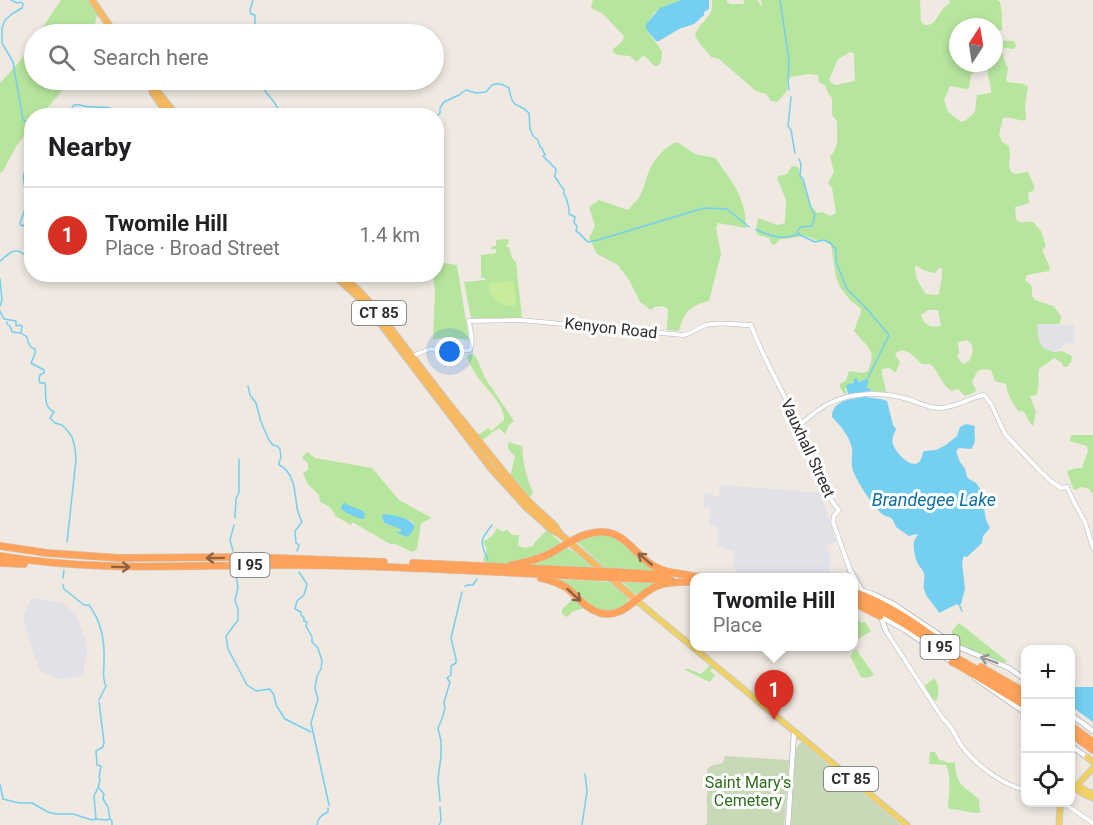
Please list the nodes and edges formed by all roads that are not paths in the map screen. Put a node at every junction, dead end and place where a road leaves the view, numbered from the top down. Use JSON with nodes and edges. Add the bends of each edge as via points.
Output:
{"nodes":[{"id":1,"x":92,"y":0,"type":"edge"},
{"id":2,"x":108,"y":24,"type":"edge"},
{"id":3,"x":152,"y":90,"type":"edge"},
{"id":4,"x":155,"y":90,"type":"edge"},
{"id":5,"x":163,"y":108,"type":"edge"},
{"id":6,"x":171,"y":108,"type":"edge"},
{"id":7,"x":342,"y":282,"type":"edge"},
{"id":8,"x":349,"y":282,"type":"edge"},
{"id":9,"x":752,"y":325,"type":"joint"},
{"id":10,"x":410,"y":358,"type":"junction"},
{"id":11,"x":798,"y":426,"type":"junction"},
{"id":12,"x":0,"y":541,"type":"edge"},
{"id":13,"x":569,"y":542,"type":"junction"},
{"id":14,"x":0,"y":546,"type":"edge"},
{"id":15,"x":1093,"y":548,"type":"edge"},
{"id":16,"x":47,"y":553,"type":"junction"},
{"id":17,"x":0,"y":556,"type":"edge"},
{"id":18,"x":0,"y":562,"type":"edge"},
{"id":19,"x":83,"y":566,"type":"junction"},
{"id":20,"x":462,"y":566,"type":"junction"},
{"id":21,"x":850,"y":570,"type":"junction"},
{"id":22,"x":500,"y":573,"type":"junction"},
{"id":23,"x":849,"y":573,"type":"edge"},
{"id":24,"x":852,"y":573,"type":"edge"},
{"id":25,"x":613,"y":575,"type":"junction"},
{"id":26,"x":690,"y":579,"type":"edge"},
{"id":27,"x":690,"y":580,"type":"edge"},
{"id":28,"x":690,"y":580,"type":"edge"},
{"id":29,"x":690,"y":580,"type":"edge"},
{"id":30,"x":858,"y":584,"type":"edge"},
{"id":31,"x":858,"y":589,"type":"edge"},
{"id":32,"x":864,"y":591,"type":"junction"},
{"id":33,"x":858,"y":594,"type":"edge"},
{"id":34,"x":636,"y":600,"type":"junction"},
{"id":35,"x":858,"y":602,"type":"edge"},
{"id":36,"x":858,"y":603,"type":"edge"},
{"id":37,"x":880,"y":616,"type":"junction"},
{"id":38,"x":894,"y":623,"type":"junction"},
{"id":39,"x":886,"y":632,"type":"junction"},
{"id":40,"x":690,"y":645,"type":"edge"},
{"id":41,"x":697,"y":651,"type":"edge"},
{"id":42,"x":952,"y":662,"type":"junction"},
{"id":43,"x":1021,"y":677,"type":"edge"},
{"id":44,"x":1021,"y":690,"type":"edge"},
{"id":45,"x":1024,"y":699,"type":"edge"},
{"id":46,"x":1021,"y":703,"type":"edge"},
{"id":47,"x":1021,"y":710,"type":"edge"},
{"id":48,"x":1075,"y":717,"type":"edge"},
{"id":49,"x":1075,"y":728,"type":"edge"},
{"id":50,"x":1093,"y":731,"type":"edge"},
{"id":51,"x":794,"y":733,"type":"junction"},
{"id":52,"x":1075,"y":736,"type":"edge"},
{"id":53,"x":1093,"y":742,"type":"edge"},
{"id":54,"x":1075,"y":748,"type":"edge"},
{"id":55,"x":1093,"y":750,"type":"edge"},
{"id":56,"x":1087,"y":757,"type":"joint"},
{"id":57,"x":1093,"y":762,"type":"edge"},
{"id":58,"x":1093,"y":769,"type":"edge"},
{"id":59,"x":1075,"y":787,"type":"edge"},
{"id":60,"x":1075,"y":788,"type":"edge"},
{"id":61,"x":1021,"y":789,"type":"edge"},
{"id":62,"x":1075,"y":789,"type":"edge"},
{"id":63,"x":1093,"y":793,"type":"edge"},
{"id":64,"x":1093,"y":798,"type":"edge"},
{"id":65,"x":1061,"y":807,"type":"edge"},
{"id":66,"x":1068,"y":807,"type":"edge"},
{"id":67,"x":1093,"y":823,"type":"edge"},
{"id":68,"x":788,"y":825,"type":"edge"},
{"id":69,"x":907,"y":825,"type":"edge"},
{"id":70,"x":1059,"y":825,"type":"edge"}],
"edges":[{"from":1,"to":2,"type":"highway"},
{"from":3,"to":5,"type":"highway"},
{"from":4,"to":6,"type":"highway"},
{"from":7,"to":10,"type":"highway","number":"CT 85"},
{"from":8,"to":10,"type":"highway","number":"CT 85","via":[[374,307]]},
{"from":9,"to":10,"type":"street","name":"Kenyon Road","via":[[711,324],[683,335],[520,320],[469,321],[470,350],[430,349]]},
{"from":9,"to":11,"type":"street","name":"Vauxhall Street"},
{"from":10,"to":13,"type":"highway","number":"CT 85","via":[[490,467],[518,498]]},
{"from":11,"to":15,"type":"street","via":[[828,404],[857,395],[901,397],[939,408],[984,395],[1010,440],[1052,482],[1067,487]]},
{"from":11,"to":21,"type":"street","name":"Vauxhall Street","via":[[820,482],[839,510],[833,522]]},
{"from":12,"to":16,"type":"highway"},
{"from":13,"to":20,"type":"highway","via":[[550,554],[513,565]]},
{"from":13,"to":25,"type":"highway","number":"CT 85"},
{"from":26,"to":13,"type":"highway","one_way":true,"via":[[652,566],[613,534],[597,532]]},
{"from":14,"to":16,"type":"highway","number":"I 95"},
{"from":20,"to":16,"type":"highway","number":"I 95","one_way":true},
{"from":17,"to":19,"type":"highway","number":"I 95"},
{"from":18,"to":19,"type":"highway"},
{"from":19,"to":22,"type":"highway","number":"I 95","one_way":true,"via":[[282,565]]},
{"from":20,"to":25,"type":"highway","number":"I 95","bridge":true},
{"from":21,"to":23,"type":"main road"},
{"from":21,"to":24,"type":"main road"},
{"from":22,"to":28,"type":"highway","number":"I 95","bridge":true},
{"from":22,"to":34,"type":"highway","one_way":true,"via":[[549,580],[588,608],[606,614],[627,609]]},
{"from":25,"to":27,"type":"highway","number":"I 95"},
{"from":25,"to":34,"type":"highway","number":"CT 85"},
{"from":29,"to":34,"type":"highway","via":[[657,586]]},
{"from":30,"to":32,"type":"main road"},
{"from":31,"to":32,"type":"main road"},
{"from":43,"to":32,"type":"main road","one_way":true,"via":[[957,646],[900,608]]},
{"from":33,"to":44,"type":"highway","number":"I 95","via":[[897,612]]},
{"from":34,"to":40,"type":"main road","number":"CT 85"},
{"from":35,"to":45,"type":"highway","number":"I 95","via":[[901,621]]},
{"from":36,"to":37,"type":"highway"},
{"from":37,"to":38,"type":"main road"},
{"from":37,"to":39,"type":"main road"},
{"from":38,"to":39,"type":"main road","via":[[887,626]]},
{"from":38,"to":42,"type":"main road"},
{"from":39,"to":61,"type":"street","via":[[963,748],[980,765]]},
{"from":41,"to":51,"type":"main road","number":"CT 85"},
{"from":42,"to":46,"type":"highway"},
{"from":42,"to":47,"type":"main road"},
{"from":48,"to":50,"type":"main road"},
{"from":49,"to":53,"type":"highway"},
{"from":51,"to":68,"type":"main road"},
{"from":51,"to":69,"type":"main road","number":"CT 85"},
{"from":52,"to":55,"type":"highway"},
{"from":54,"to":56,"type":"main road"},
{"from":56,"to":57,"type":"main road"},
{"from":58,"to":59,"type":"main road"},
{"from":60,"to":63,"type":"main road"},
{"from":62,"to":64,"type":"main road"},
{"from":65,"to":70,"type":"main road"},
{"from":66,"to":67,"type":"street"}]}
